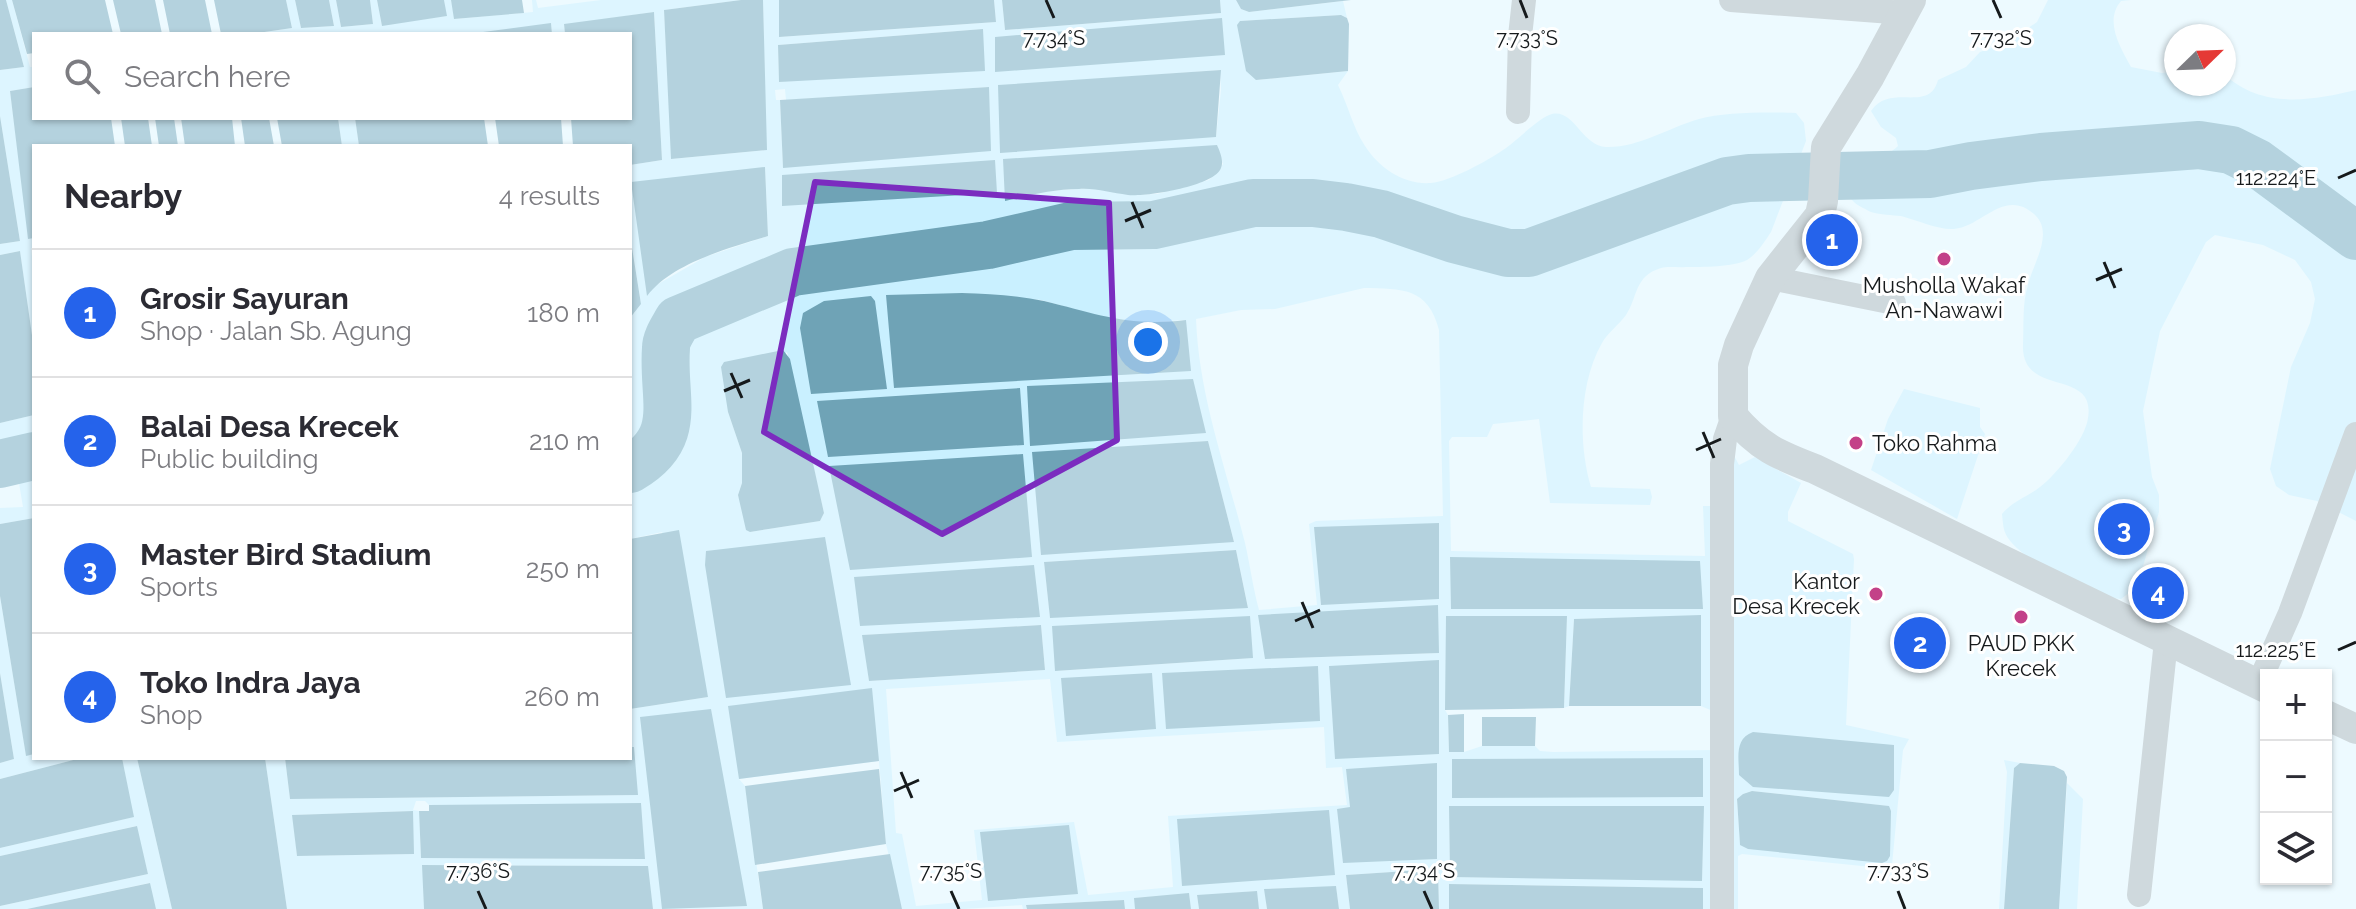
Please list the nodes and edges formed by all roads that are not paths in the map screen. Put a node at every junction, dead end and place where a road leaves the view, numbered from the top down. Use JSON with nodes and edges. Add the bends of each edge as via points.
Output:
{"nodes":[{"id":1,"x":1524,"y":0,"type":"edge"},
{"id":2,"x":1731,"y":0,"type":"edge"},
{"id":3,"x":1908,"y":6,"type":"edge"},
{"id":4,"x":1518,"y":112,"type":"dead end"},
{"id":5,"x":1770,"y":278,"type":"junction"},
{"id":6,"x":1894,"y":303,"type":"dead end"},
{"id":7,"x":1733,"y":416,"type":"junction"},
{"id":8,"x":2356,"y":434,"type":"edge"},
{"id":9,"x":2166,"y":641,"type":"junction"},
{"id":10,"x":2269,"y":669,"type":"edge"},
{"id":11,"x":2260,"y":686,"type":"edge"},
{"id":12,"x":2332,"y":718,"type":"edge"},
{"id":13,"x":2356,"y":729,"type":"edge"},
{"id":14,"x":2139,"y":895,"type":"dead end"},
{"id":15,"x":1722,"y":909,"type":"edge"}],
"edges":[{"from":1,"to":4,"type":"street"},
{"from":2,"to":3,"type":"street"},
{"from":3,"to":5,"type":"street","via":[[1826,147],[1820,215]]},
{"from":5,"to":6,"type":"street"},
{"from":5,"to":7,"type":"street","via":[[1733,365]]},
{"from":7,"to":9,"type":"street","via":[[1750,437],[1787,459]]},
{"from":7,"to":15,"type":"street","via":[[1722,464]]},
{"from":8,"to":10,"type":"street"},
{"from":9,"to":11,"type":"street"},
{"from":9,"to":14,"type":"street"},
{"from":12,"to":13,"type":"street"}]}
